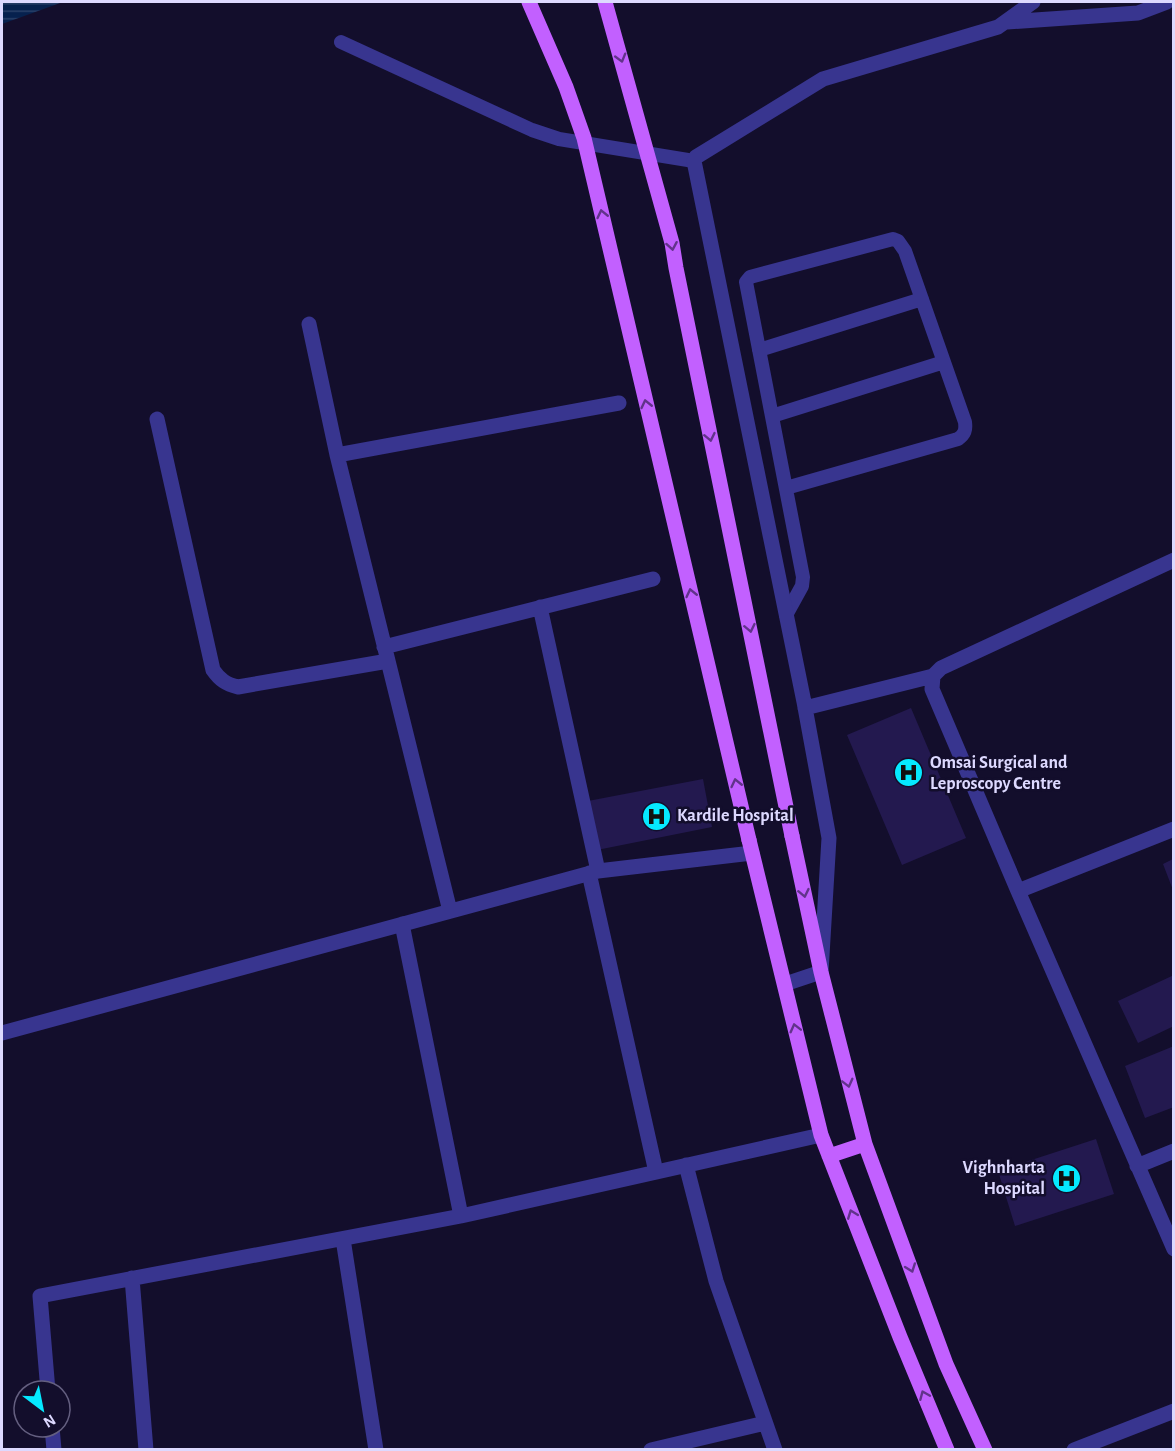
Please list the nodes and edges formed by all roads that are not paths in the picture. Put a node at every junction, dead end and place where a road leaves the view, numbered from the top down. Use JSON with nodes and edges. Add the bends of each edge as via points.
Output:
{"nodes":[{"id":1,"x":529,"y":2,"type":"edge"},
{"id":2,"x":605,"y":2,"type":"edge"},
{"id":3,"x":1033,"y":2,"type":"edge"},
{"id":4,"x":1167,"y":2,"type":"edge"},
{"id":5,"x":1007,"y":22,"type":"junction"},
{"id":6,"x":341,"y":42,"type":"dead end"},
{"id":7,"x":694,"y":161,"type":"junction"},
{"id":8,"x":922,"y":299,"type":"junction"},
{"id":9,"x":309,"y":324,"type":"dead end"},
{"id":10,"x":759,"y":350,"type":"junction"},
{"id":11,"x":944,"y":362,"type":"junction"},
{"id":12,"x":619,"y":403,"type":"dead end"},
{"id":13,"x":772,"y":416,"type":"junction"},
{"id":14,"x":157,"y":419,"type":"dead end"},
{"id":15,"x":337,"y":455,"type":"junction"},
{"id":16,"x":786,"y":488,"type":"junction"},
{"id":17,"x":1173,"y":560,"type":"edge"},
{"id":18,"x":653,"y":579,"type":"dead end"},
{"id":19,"x":540,"y":607,"type":"junction"},
{"id":20,"x":786,"y":615,"type":"junction"},
{"id":21,"x":386,"y":654,"type":"junction"},
{"id":22,"x":933,"y":676,"type":"junction"},
{"id":23,"x":805,"y":708,"type":"junction"},
{"id":24,"x":1173,"y":830,"type":"edge"},
{"id":25,"x":751,"y":847,"type":"junction"},
{"id":26,"x":594,"y":872,"type":"junction"},
{"id":27,"x":1018,"y":891,"type":"junction"},
{"id":28,"x":450,"y":911,"type":"junction"},
{"id":29,"x":402,"y":924,"type":"junction"},
{"id":30,"x":821,"y":972,"type":"junction"},
{"id":31,"x":784,"y":984,"type":"junction"},
{"id":32,"x":2,"y":1033,"type":"edge"},
{"id":33,"x":821,"y":1135,"type":"junction"},
{"id":34,"x":865,"y":1144,"type":"junction"},
{"id":35,"x":1173,"y":1151,"type":"edge"},
{"id":36,"x":829,"y":1156,"type":"junction"},
{"id":37,"x":686,"y":1166,"type":"junction"},
{"id":38,"x":1137,"y":1166,"type":"junction"},
{"id":39,"x":656,"y":1172,"type":"junction"},
{"id":40,"x":461,"y":1216,"type":"junction"},
{"id":41,"x":343,"y":1239,"type":"junction"},
{"id":42,"x":1173,"y":1250,"type":"edge"},
{"id":43,"x":132,"y":1278,"type":"junction"},
{"id":44,"x":47,"y":1379,"type":"edge"},
{"id":45,"x":1173,"y":1411,"type":"edge"},
{"id":46,"x":765,"y":1423,"type":"junction"},
{"id":47,"x":147,"y":1449,"type":"edge"},
{"id":48,"x":376,"y":1449,"type":"edge"},
{"id":49,"x":651,"y":1449,"type":"edge"},
{"id":50,"x":775,"y":1449,"type":"edge"},
{"id":51,"x":947,"y":1449,"type":"edge"},
{"id":52,"x":985,"y":1449,"type":"edge"},
{"id":53,"x":1074,"y":1449,"type":"edge"}],
"edges":[{"from":25,"to":1,"type":"main road","one_way":true,"bridge":true,"via":[[584,138]]},
{"from":2,"to":30,"type":"main road","one_way":true,"bridge":true,"via":[[672,243]]},
{"from":3,"to":5,"type":"street"},
{"from":4,"to":5,"type":"street","via":[[1138,14]]},
{"from":5,"to":7,"type":"street","via":[[992,30],[823,79]]},
{"from":6,"to":7,"type":"lane","via":[[541,133]]},
{"from":7,"to":20,"type":"street"},
{"from":8,"to":10,"type":"lane"},
{"from":8,"to":10,"type":"lane","via":[[905,250],[893,239],[750,277],[746,282]]},
{"from":8,"to":11,"type":"lane"},
{"from":9,"to":15,"type":"street"},
{"from":10,"to":13,"type":"lane"},
{"from":11,"to":13,"type":"lane"},
{"from":11,"to":16,"type":"lane","via":[[965,422],[964,434],[958,439]]},
{"from":12,"to":15,"type":"street"},
{"from":13,"to":16,"type":"lane"},
{"from":14,"to":21,"type":"street","via":[[213,670],[219,678],[238,687]]},
{"from":15,"to":21,"type":"street"},
{"from":16,"to":20,"type":"lane","via":[[803,581]]},
{"from":17,"to":22,"type":"street","via":[[940,668]]},
{"from":18,"to":19,"type":"street"},
{"from":19,"to":21,"type":"street"},
{"from":19,"to":26,"type":"street"},
{"from":20,"to":23,"type":"street"},
{"from":21,"to":28,"type":"street"},
{"from":22,"to":23,"type":"street"},
{"from":22,"to":27,"type":"street","via":[[932,689]]},
{"from":23,"to":30,"type":"street","via":[[829,838]]},
{"from":24,"to":27,"type":"street"},
{"from":25,"to":26,"type":"street"},
{"from":25,"to":31,"type":"main road"},
{"from":26,"to":28,"type":"street"},
{"from":26,"to":39,"type":"street"},
{"from":27,"to":38,"type":"street"},
{"from":28,"to":29,"type":"street"},
{"from":29,"to":32,"type":"street"},
{"from":29,"to":40,"type":"street"},
{"from":30,"to":31,"type":"street"},
{"from":30,"to":34,"type":"main road","one_way":true},
{"from":33,"to":31,"type":"main road","one_way":true},
{"from":33,"to":36,"type":"main road"},
{"from":33,"to":37,"type":"street"},
{"from":34,"to":36,"type":"main road"},
{"from":34,"to":52,"type":"main road","one_way":true,"via":[[946,1364]]},
{"from":35,"to":38,"type":"street"},
{"from":51,"to":36,"type":"main road","one_way":true},
{"from":37,"to":39,"type":"street"},
{"from":37,"to":46,"type":"street","via":[[716,1281]]},
{"from":38,"to":42,"type":"street"},
{"from":39,"to":40,"type":"street"},
{"from":40,"to":41,"type":"street"},
{"from":41,"to":43,"type":"street"},
{"from":41,"to":48,"type":"street"},
{"from":43,"to":44,"type":"street","via":[[40,1296]]},
{"from":43,"to":47,"type":"street"},
{"from":45,"to":53,"type":"street"},
{"from":46,"to":49,"type":"street"},
{"from":46,"to":50,"type":"street"}]}
